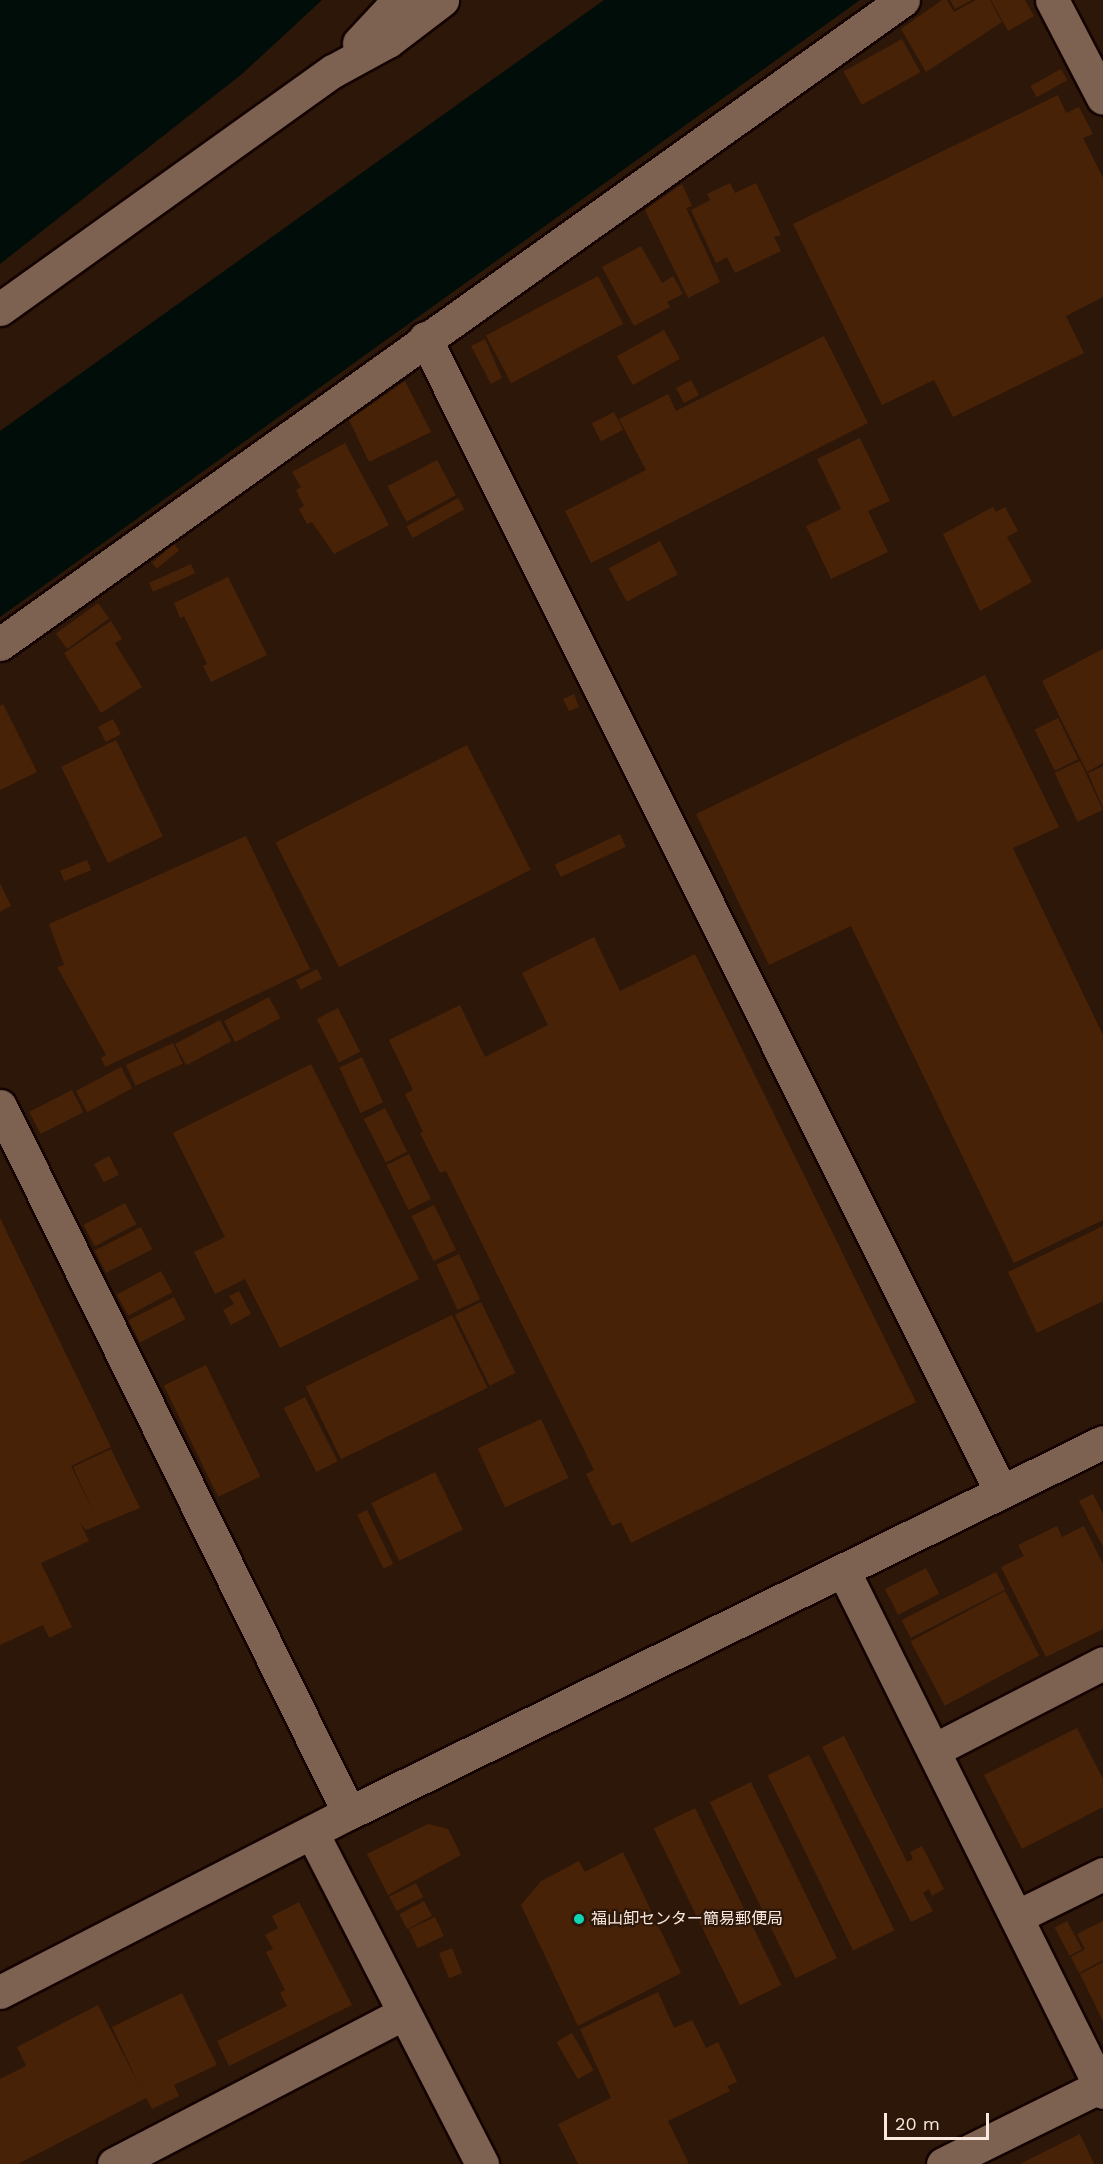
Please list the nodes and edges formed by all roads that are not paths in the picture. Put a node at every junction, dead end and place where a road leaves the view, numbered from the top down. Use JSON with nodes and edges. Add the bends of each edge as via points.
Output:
{"nodes":[{"id":1,"x":399,"y":0,"type":"edge"},
{"id":2,"x":442,"y":0,"type":"edge"},
{"id":3,"x":903,"y":0,"type":"edge"},
{"id":4,"x":1052,"y":0,"type":"edge"},
{"id":5,"x":333,"y":71,"type":"junction"},
{"id":6,"x":1103,"y":99,"type":"edge"},
{"id":7,"x":0,"y":309,"type":"edge"},
{"id":8,"x":425,"y":338,"type":"junction"},
{"id":9,"x":0,"y":644,"type":"edge"},
{"id":10,"x":0,"y":1106,"type":"edge"},
{"id":11,"x":1103,"y":1442,"type":"edge"},
{"id":12,"x":1001,"y":1492,"type":"junction"},
{"id":13,"x":843,"y":1570,"type":"junction"},
{"id":14,"x":1103,"y":1663,"type":"edge"},
{"id":15,"x":934,"y":1750,"type":"junction"},
{"id":16,"x":349,"y":1813,"type":"junction"},
{"id":17,"x":312,"y":1833,"type":"junction"},
{"id":18,"x":1103,"y":1874,"type":"edge"},
{"id":19,"x":1016,"y":1917,"type":"junction"},
{"id":20,"x":0,"y":1992,"type":"edge"},
{"id":21,"x":402,"y":2014,"type":"junction"},
{"id":22,"x":1102,"y":2088,"type":"edge"},
{"id":23,"x":114,"y":2164,"type":"edge"},
{"id":24,"x":482,"y":2164,"type":"edge"},
{"id":25,"x":943,"y":2164,"type":"edge"}],
"edges":[{"from":1,"to":5,"type":"street"},
{"from":2,"to":5,"type":"street","via":[[388,40]]},
{"from":3,"to":8,"type":"street"},
{"from":4,"to":6,"type":"street"},
{"from":5,"to":7,"type":"street"},
{"from":8,"to":9,"type":"street"},
{"from":8,"to":12,"type":"street"},
{"from":10,"to":16,"type":"street"},
{"from":11,"to":12,"type":"street"},
{"from":12,"to":13,"type":"street"},
{"from":13,"to":15,"type":"street"},
{"from":13,"to":16,"type":"street"},
{"from":14,"to":15,"type":"street"},
{"from":15,"to":19,"type":"street"},
{"from":16,"to":17,"type":"street"},
{"from":17,"to":20,"type":"street"},
{"from":17,"to":21,"type":"street"},
{"from":18,"to":19,"type":"street"},
{"from":19,"to":22,"type":"street"},
{"from":21,"to":23,"type":"street"},
{"from":21,"to":24,"type":"street"},
{"from":22,"to":25,"type":"street"}]}
